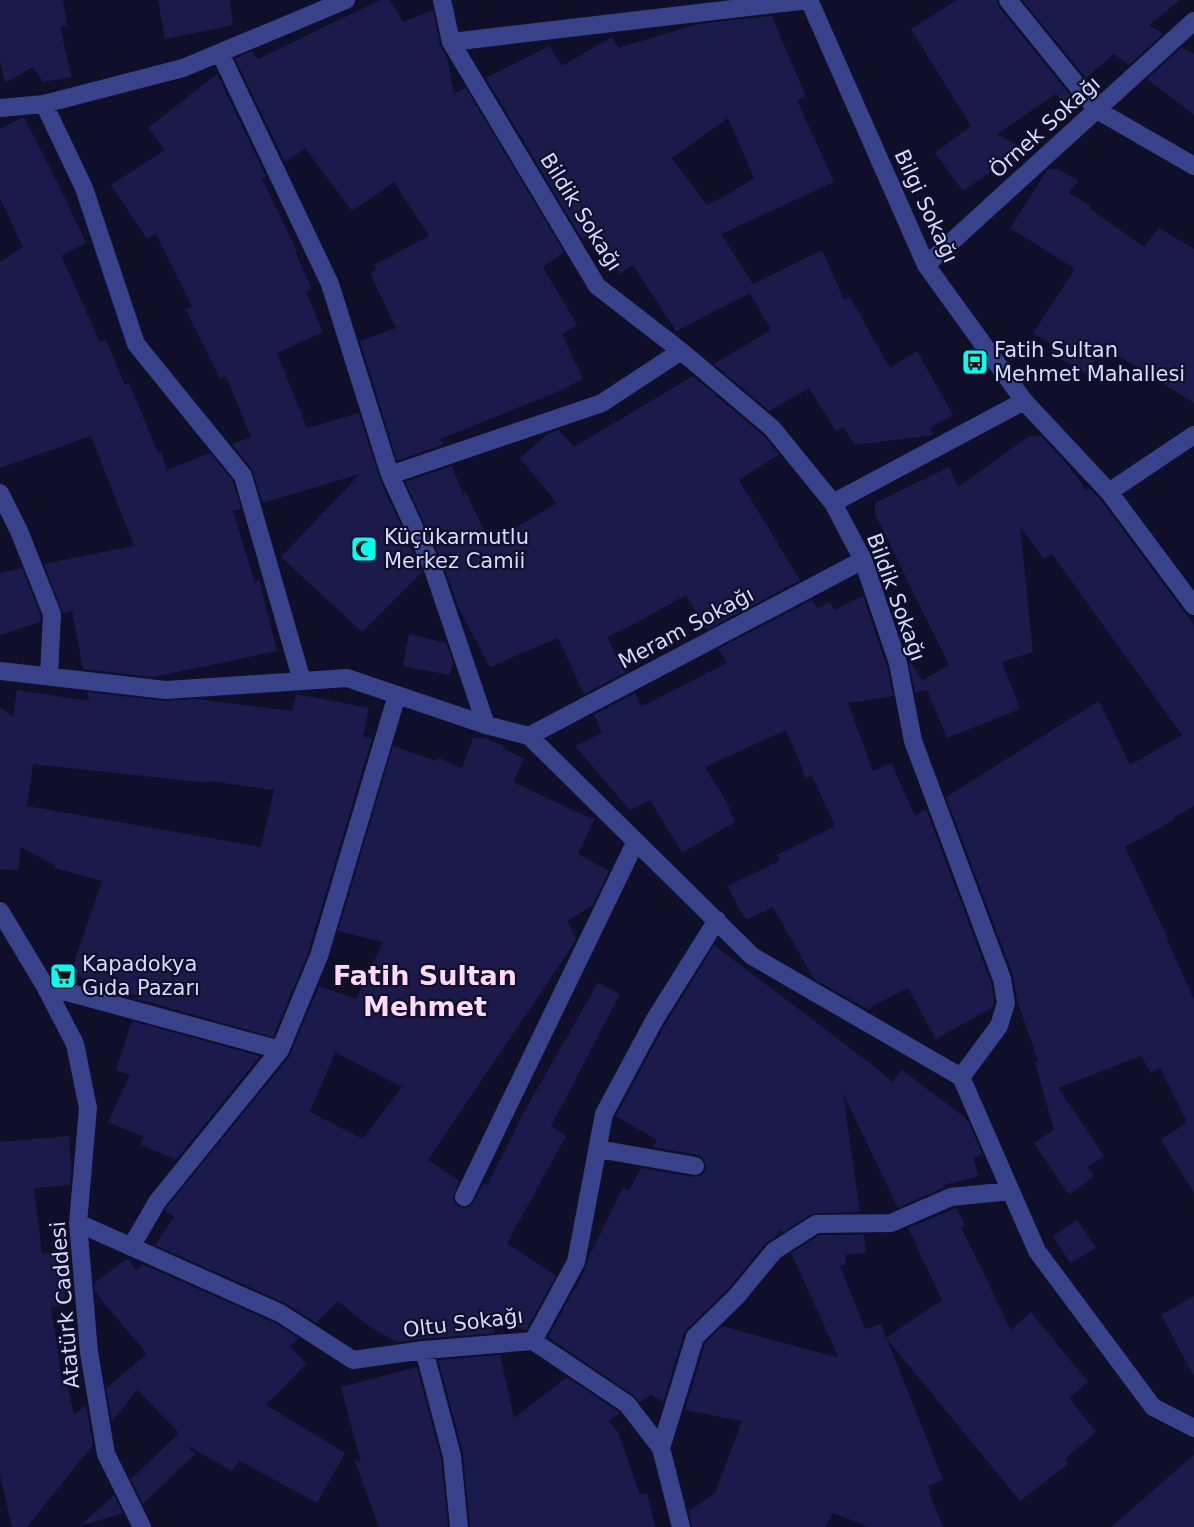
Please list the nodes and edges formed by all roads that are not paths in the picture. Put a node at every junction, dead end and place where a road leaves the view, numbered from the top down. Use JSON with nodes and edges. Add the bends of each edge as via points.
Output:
{"nodes":[{"id":1,"x":346,"y":0,"type":"edge"},
{"id":2,"x":442,"y":0,"type":"edge"},
{"id":3,"x":809,"y":0,"type":"edge"},
{"id":4,"x":1008,"y":0,"type":"edge"},
{"id":5,"x":1194,"y":21,"type":"edge"},
{"id":6,"x":451,"y":42,"type":"junction"},
{"id":7,"x":220,"y":53,"type":"junction"},
{"id":8,"x":44,"y":104,"type":"junction"},
{"id":9,"x":0,"y":108,"type":"edge"},
{"id":10,"x":1097,"y":110,"type":"junction"},
{"id":11,"x":1194,"y":166,"type":"edge"},
{"id":12,"x":926,"y":265,"type":"junction"},
{"id":13,"x":681,"y":351,"type":"junction"},
{"id":14,"x":1024,"y":401,"type":"junction"},
{"id":15,"x":1194,"y":435,"type":"edge"},
{"id":16,"x":390,"y":475,"type":"junction"},
{"id":17,"x":1109,"y":492,"type":"junction"},
{"id":18,"x":0,"y":493,"type":"edge"},
{"id":19,"x":832,"y":503,"type":"junction"},
{"id":20,"x":863,"y":560,"type":"junction"},
{"id":21,"x":1194,"y":606,"type":"edge"},
{"id":22,"x":0,"y":670,"type":"edge"},
{"id":23,"x":48,"y":676,"type":"junction"},
{"id":24,"x":302,"y":681,"type":"junction"},
{"id":25,"x":397,"y":695,"type":"junction"},
{"id":26,"x":486,"y":725,"type":"junction"},
{"id":27,"x":529,"y":736,"type":"junction"},
{"id":28,"x":636,"y":841,"type":"junction"},
{"id":29,"x":0,"y":911,"type":"edge"},
{"id":30,"x":717,"y":920,"type":"junction"},
{"id":31,"x":45,"y":986,"type":"junction"},
{"id":32,"x":280,"y":1050,"type":"junction"},
{"id":33,"x":961,"y":1077,"type":"junction"},
{"id":34,"x":598,"y":1149,"type":"junction"},
{"id":35,"x":695,"y":1166,"type":"dead end"},
{"id":36,"x":1011,"y":1191,"type":"junction"},
{"id":37,"x":464,"y":1197,"type":"dead end"},
{"id":38,"x":78,"y":1223,"type":"junction"},
{"id":39,"x":131,"y":1247,"type":"junction"},
{"id":40,"x":533,"y":1341,"type":"junction"},
{"id":41,"x":424,"y":1350,"type":"junction"},
{"id":42,"x":1194,"y":1428,"type":"edge"},
{"id":43,"x":661,"y":1448,"type":"junction"},
{"id":44,"x":142,"y":1527,"type":"edge"},
{"id":45,"x":459,"y":1527,"type":"edge"},
{"id":46,"x":681,"y":1527,"type":"edge"}],
"edges":[{"from":1,"to":7,"type":"street"},
{"from":2,"to":6,"type":"street","name":"Bildik Sokağı"},
{"from":3,"to":6,"type":"street"},
{"from":3,"to":12,"type":"street","name":"Bilgi Sokağı"},
{"from":4,"to":10,"type":"street"},
{"from":5,"to":10,"type":"street","name":"Örnek Sokağı"},
{"from":6,"to":13,"type":"street","name":"Bildik Sokağı","via":[[597,286]]},
{"from":7,"to":8,"type":"street","via":[[183,68]]},
{"from":7,"to":16,"type":"street","via":[[330,284]]},
{"from":8,"to":9,"type":"street"},
{"from":8,"to":24,"type":"street","via":[[84,188],[136,344],[243,476]]},
{"from":10,"to":11,"type":"street"},
{"from":10,"to":12,"type":"street","name":"Örnek Sokağı"},
{"from":12,"to":14,"type":"street","name":"Bilgi Sokağı"},
{"from":13,"to":16,"type":"street","via":[[602,402]]},
{"from":13,"to":19,"type":"street","name":"Bildik Sokağı","via":[[772,428]]},
{"from":14,"to":17,"type":"street","name":"Bilgi Sokağı"},
{"from":14,"to":19,"type":"street"},
{"from":15,"to":17,"type":"street"},
{"from":16,"to":26,"type":"street","via":[[432,566]]},
{"from":17,"to":21,"type":"street","name":"Bilgi Sokağı"},
{"from":18,"to":23,"type":"street","via":[[52,614]]},
{"from":19,"to":20,"type":"street","name":"Bildik Sokağı"},
{"from":20,"to":27,"type":"street","name":"Meram Sokağı"},
{"from":20,"to":33,"type":"street","name":"Bildik Sokağı","via":[[898,663],[913,741],[1002,979],[1006,1003],[999,1026]]},
{"from":22,"to":23,"type":"street"},
{"from":23,"to":24,"type":"street","via":[[166,690]]},
{"from":24,"to":25,"type":"street","via":[[347,678]]},
{"from":25,"to":26,"type":"street"},
{"from":25,"to":32,"type":"street","via":[[319,956]]},
{"from":26,"to":27,"type":"street"},
{"from":27,"to":28,"type":"street"},
{"from":28,"to":30,"type":"street"},
{"from":28,"to":37,"type":"street"},
{"from":29,"to":31,"type":"street","name":"Atatürk Caddesi"},
{"from":30,"to":33,"type":"street","via":[[752,956]]},
{"from":30,"to":34,"type":"street","name":"Oltu Sokağı","via":[[655,1018],[604,1114]]},
{"from":31,"to":32,"type":"street"},
{"from":31,"to":38,"type":"street","name":"Atatürk Caddesi","via":[[75,1044],[88,1108]]},
{"from":32,"to":39,"type":"street","via":[[157,1202]]},
{"from":33,"to":36,"type":"street"},
{"from":34,"to":35,"type":"street"},
{"from":34,"to":40,"type":"street","name":"Oltu Sokağı","via":[[576,1262]]},
{"from":36,"to":42,"type":"street","via":[[1036,1251],[1153,1407]]},
{"from":36,"to":43,"type":"street","via":[[951,1197],[891,1223],[816,1224],[774,1251],[738,1296],[695,1337]]},
{"from":38,"to":39,"type":"street","name":"Oltu Sokağı"},
{"from":38,"to":44,"type":"street","name":"Atatürk Caddesi","via":[[89,1352],[106,1454]]},
{"from":39,"to":41,"type":"street","name":"Oltu Sokağı","via":[[280,1313],[353,1360]]},
{"from":40,"to":41,"type":"street","name":"Oltu Sokağı"},
{"from":40,"to":43,"type":"street","via":[[627,1404]]},
{"from":41,"to":45,"type":"street","via":[[452,1456]]},
{"from":43,"to":46,"type":"street"}]}
